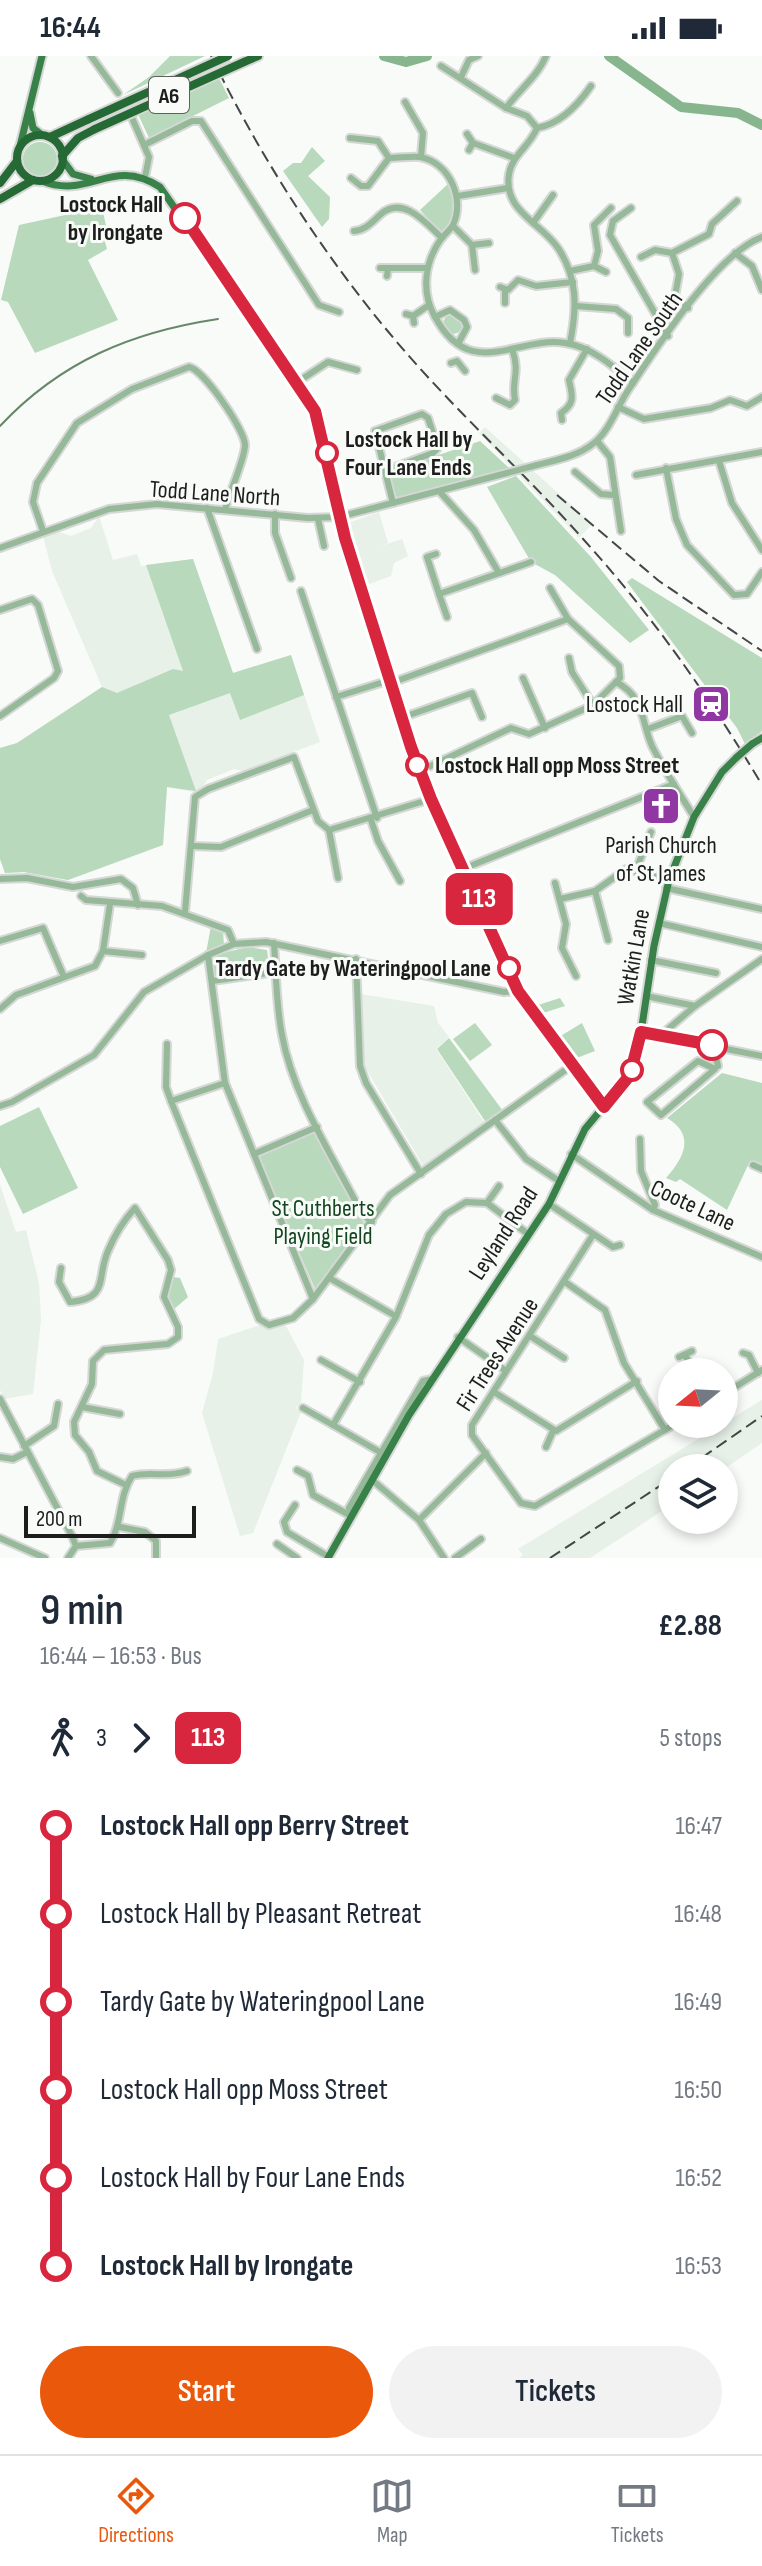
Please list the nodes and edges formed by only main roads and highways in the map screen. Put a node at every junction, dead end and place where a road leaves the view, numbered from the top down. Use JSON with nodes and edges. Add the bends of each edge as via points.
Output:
{"nodes":[{"id":1,"x":42,"y":56,"type":"edge"},
{"id":2,"x":228,"y":56,"type":"edge"},
{"id":3,"x":258,"y":56,"type":"edge"},
{"id":4,"x":30,"y":106,"type":"junction"},
{"id":5,"x":46,"y":136,"type":"junction"},
{"id":6,"x":20,"y":146,"type":"junction"},
{"id":7,"x":62,"y":157,"type":"junction"},
{"id":8,"x":17,"y":161,"type":"junction"},
{"id":9,"x":37,"y":180,"type":"junction"},
{"id":10,"x":94,"y":180,"type":"junction"},
{"id":11,"x":0,"y":183,"type":"edge"},
{"id":12,"x":0,"y":199,"type":"edge"},
{"id":13,"x":762,"y":738,"type":"edge"},
{"id":14,"x":604,"y":1107,"type":"junction"},
{"id":15,"x":329,"y":1557,"type":"edge"}],
"edges":[{"from":1,"to":4,"type":"main road"},
{"from":2,"to":5,"type":"highway","number":"A6","bridge":true},
{"from":3,"to":7,"type":"highway","number":"A6","bridge":true,"via":[[95,129],[78,138]]},
{"from":4,"to":5,"type":"main road","via":[[33,128]]},
{"from":4,"to":6,"type":"main road"},
{"from":5,"to":6,"type":"highway","number":"A6"},
{"from":5,"to":7,"type":"highway"},
{"from":6,"to":8,"type":"highway"},
{"from":7,"to":9,"type":"highway","number":"A6","via":[[58,171]]},
{"from":7,"to":10,"type":"main road","via":[[73,174]]},
{"from":8,"to":9,"type":"highway","via":[[22,173]]},
{"from":8,"to":11,"type":"highway"},
{"from":9,"to":10,"type":"main road","via":[[69,188]]},
{"from":9,"to":12,"type":"highway","number":"A6"},
{"from":10,"to":14,"type":"main road","via":[[145,177],[170,196],[319,422],[339,517],[431,799],[518,991]]},
{"from":13,"to":14,"type":"main road","name":"Watkin Lane","bridge":true,"via":[[722,772],[694,817],[668,884],[651,960],[650,996],[630,1075]]},
{"from":14,"to":15,"type":"main road","name":"Leyland Road","via":[[585,1129],[549,1204],[382,1453]]}]}
